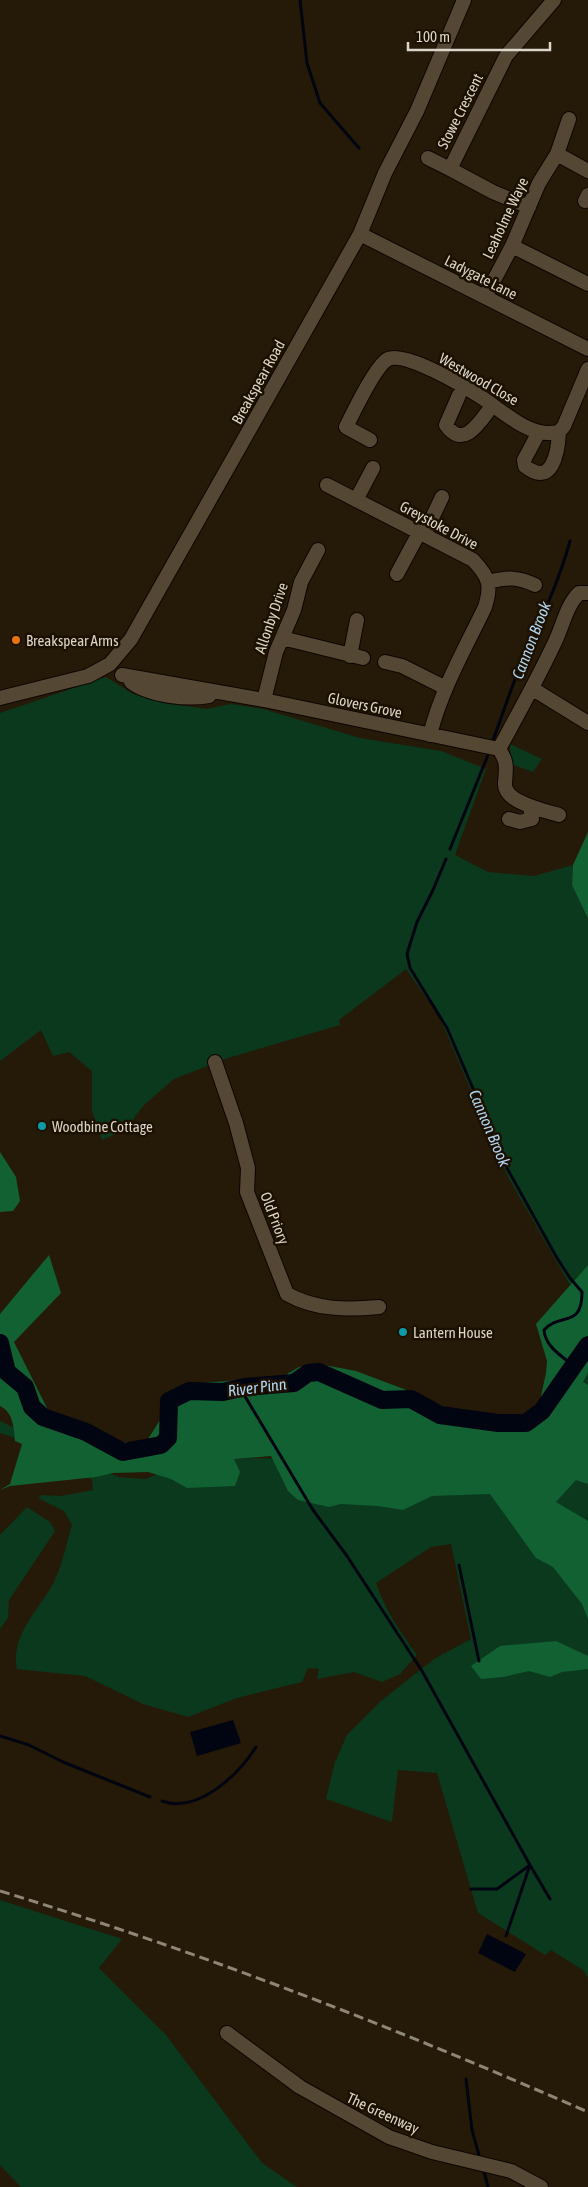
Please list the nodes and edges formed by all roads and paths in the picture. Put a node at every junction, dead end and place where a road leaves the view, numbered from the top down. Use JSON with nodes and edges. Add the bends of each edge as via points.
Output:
{"nodes":[{"id":1,"x":464,"y":0,"type":"edge"},
{"id":2,"x":554,"y":0,"type":"edge"},
{"id":3,"x":569,"y":119,"type":"dead end"},
{"id":4,"x":557,"y":154,"type":"junction"},
{"id":5,"x":428,"y":158,"type":"dead end"},
{"id":6,"x":450,"y":169,"type":"junction"},
{"id":7,"x":588,"y":171,"type":"edge"},
{"id":8,"x":529,"y":207,"type":"junction"},
{"id":9,"x":360,"y":234,"type":"junction"},
{"id":10,"x":512,"y":246,"type":"junction"},
{"id":11,"x":588,"y":284,"type":"edge"},
{"id":12,"x":485,"y":297,"type":"junction"},
{"id":13,"x":588,"y":349,"type":"edge"},
{"id":14,"x":588,"y":369,"type":"edge"},
{"id":15,"x":459,"y":395,"type":"dead end"},
{"id":16,"x":492,"y":406,"type":"junction"},
{"id":17,"x":538,"y":432,"type":"junction"},
{"id":18,"x":559,"y":432,"type":"junction"},
{"id":19,"x":370,"y":440,"type":"dead end"},
{"id":20,"x":372,"y":468,"type":"dead end"},
{"id":21,"x":327,"y":485,"type":"dead end"},
{"id":22,"x":442,"y":497,"type":"dead end"},
{"id":23,"x":356,"y":500,"type":"junction"},
{"id":24,"x":421,"y":534,"type":"junction"},
{"id":25,"x":318,"y":550,"type":"dead end"},
{"id":26,"x":396,"y":574,"type":"dead end"},
{"id":27,"x":489,"y":582,"type":"junction"},
{"id":28,"x":535,"y":585,"type":"dead end"},
{"id":29,"x":588,"y":593,"type":"edge"},
{"id":30,"x":357,"y":620,"type":"dead end"},
{"id":31,"x":282,"y":638,"type":"junction"},
{"id":32,"x":385,"y":662,"type":"dead end"},
{"id":33,"x":110,"y":664,"type":"junction"},
{"id":34,"x":446,"y":688,"type":"junction"},
{"id":35,"x":532,"y":689,"type":"junction"},
{"id":36,"x":0,"y":698,"type":"edge"},
{"id":37,"x":264,"y":700,"type":"junction"},
{"id":38,"x":588,"y":723,"type":"edge"},
{"id":39,"x":430,"y":735,"type":"junction"},
{"id":40,"x":499,"y":749,"type":"junction"},
{"id":41,"x":530,"y":807,"type":"junction"},
{"id":42,"x":559,"y":815,"type":"dead end"},
{"id":43,"x":509,"y":819,"type":"dead end"},
{"id":44,"x":214,"y":1062,"type":"dead end"},
{"id":45,"x":378,"y":1306,"type":"dead end"},
{"id":46,"x":228,"y":2033,"type":"dead end"},
{"id":47,"x":541,"y":2187,"type":"edge"}],
"edges":[{"from":1,"to":9,"type":"street","name":"Breakspear Road"},
{"from":2,"to":6,"type":"street","name":"Stowe Crescent","via":[[506,56]]},
{"from":3,"to":4,"type":"street","name":"Leaholme Waye"},
{"from":4,"to":7,"type":"street"},
{"from":4,"to":8,"type":"street","name":"Leaholme Waye"},
{"from":5,"to":6,"type":"street"},
{"from":6,"to":8,"type":"street","name":"Stowe Crescent"},
{"from":8,"to":10,"type":"street","name":"Leaholme Waye"},
{"from":9,"to":12,"type":"street","name":"Ladygate Lane"},
{"from":9,"to":33,"type":"street","name":"Breakspear Road","via":[[131,639]]},
{"from":10,"to":11,"type":"street"},
{"from":10,"to":12,"type":"street","name":"Leaholme Waye"},
{"from":12,"to":13,"type":"street","name":"Ladygate Lane"},
{"from":14,"to":18,"type":"street"},
{"from":15,"to":16,"type":"street","via":[[446,425],[458,436],[473,430]]},
{"from":16,"to":17,"type":"street","name":"Westwood Close"},
{"from":16,"to":19,"type":"street","name":"Westwood Close","via":[[444,374],[410,360],[388,359],[378,369],[346,427]]},
{"from":17,"to":18,"type":"street","name":"Westwood Close"},
{"from":17,"to":18,"type":"street","via":[[524,460],[532,472],[541,473],[549,469],[556,458]]},
{"from":20,"to":23,"type":"street"},
{"from":21,"to":23,"type":"street","name":"Greystoke Drive"},
{"from":22,"to":24,"type":"street"},
{"from":23,"to":24,"type":"street","name":"Greystoke Drive"},
{"from":24,"to":26,"type":"street"},
{"from":24,"to":27,"type":"street","name":"Greystoke Drive","via":[[474,560]]},
{"from":25,"to":31,"type":"street","name":"Allonby Drive","via":[[300,582],[294,610]]},
{"from":27,"to":28,"type":"street","via":[[507,577],[520,578]]},
{"from":27,"to":34,"type":"street","via":[[485,607]]},
{"from":29,"to":35,"type":"street","via":[[580,592],[571,601]]},
{"from":30,"to":31,"type":"street","via":[[357,657]]},
{"from":31,"to":37,"type":"street","name":"Allonby Drive"},
{"from":32,"to":34,"type":"street","via":[[402,666]]},
{"from":33,"to":36,"type":"street","name":"Breakspear Road","via":[[88,676]]},
{"from":33,"to":37,"type":"street","name":"Glovers Grove","via":[[137,687],[171,695],[187,698],[224,693]]},
{"from":34,"to":39,"type":"street"},
{"from":35,"to":38,"type":"street"},
{"from":35,"to":40,"type":"street"},
{"from":37,"to":39,"type":"street","name":"Glovers Grove"},
{"from":39,"to":40,"type":"street","name":"Glovers Grove"},
{"from":40,"to":41,"type":"street","via":[[506,760],[504,786],[512,797]]},
{"from":41,"to":42,"type":"street"},
{"from":41,"to":43,"type":"street","via":[[532,819],[520,822]]},
{"from":44,"to":45,"type":"street","name":"Old Priory","via":[[248,1168],[247,1192],[287,1294],[324,1308]]},
{"from":46,"to":47,"type":"street","name":"The Greenway","via":[[300,2087],[368,2127],[432,2152],[521,2175]]}]}
